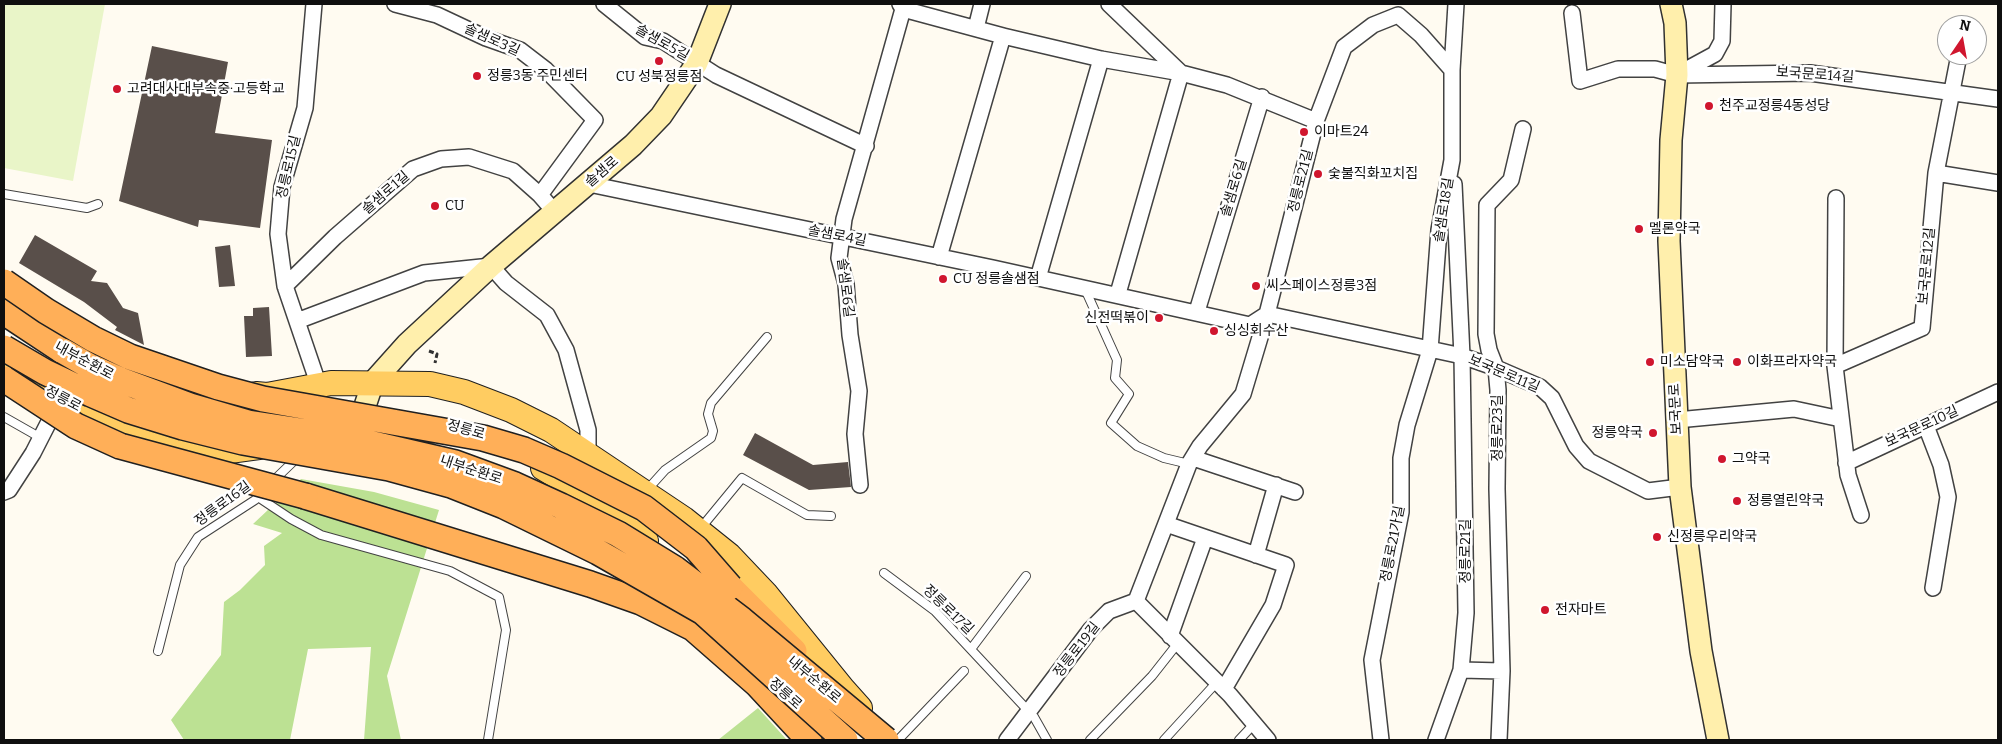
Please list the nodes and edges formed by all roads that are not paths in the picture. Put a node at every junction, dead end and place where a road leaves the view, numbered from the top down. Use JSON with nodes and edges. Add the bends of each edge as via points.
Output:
{"nodes":[{"id":1,"x":314,"y":4,"type":"edge"},
{"id":2,"x":395,"y":4,"type":"edge"},
{"id":3,"x":604,"y":4,"type":"edge"},
{"id":4,"x":720,"y":4,"type":"edge"},
{"id":5,"x":982,"y":4,"type":"edge"},
{"id":6,"x":1109,"y":4,"type":"edge"},
{"id":7,"x":1456,"y":4,"type":"edge"},
{"id":8,"x":1671,"y":4,"type":"edge"},
{"id":9,"x":1723,"y":4,"type":"edge"},
{"id":10,"x":901,"y":6,"type":"edge"},
{"id":11,"x":1572,"y":13,"type":"dead end"},
{"id":12,"x":976,"y":28,"type":"junction"},
{"id":13,"x":1003,"y":36,"type":"junction"},
{"id":14,"x":1101,"y":59,"type":"junction"},
{"id":15,"x":697,"y":63,"type":"junction"},
{"id":16,"x":1957,"y":65,"type":"edge"},
{"id":17,"x":1452,"y":70,"type":"junction"},
{"id":18,"x":1182,"y":73,"type":"junction"},
{"id":19,"x":1677,"y":74,"type":"junction"},
{"id":20,"x":1952,"y":92,"type":"junction"},
{"id":21,"x":1262,"y":97,"type":"junction"},
{"id":22,"x":1998,"y":99,"type":"edge"},
{"id":23,"x":1316,"y":121,"type":"junction"},
{"id":24,"x":1523,"y":128,"type":"dead end"},
{"id":25,"x":866,"y":146,"type":"junction"},
{"id":26,"x":1452,"y":160,"type":"junction"},
{"id":27,"x":1936,"y":174,"type":"junction"},
{"id":28,"x":1998,"y":183,"type":"edge"},
{"id":29,"x":589,"y":184,"type":"junction"},
{"id":30,"x":4,"y":194,"type":"edge"},
{"id":31,"x":540,"y":195,"type":"junction"},
{"id":32,"x":1836,"y":198,"type":"dead end"},
{"id":33,"x":98,"y":204,"type":"dead end"},
{"id":34,"x":554,"y":211,"type":"junction"},
{"id":35,"x":842,"y":237,"type":"junction"},
{"id":36,"x":938,"y":256,"type":"junction"},
{"id":37,"x":491,"y":266,"type":"junction"},
{"id":38,"x":1038,"y":278,"type":"junction"},
{"id":39,"x":4,"y":282,"type":"edge"},
{"id":40,"x":285,"y":286,"type":"junction"},
{"id":41,"x":4,"y":288,"type":"edge"},
{"id":42,"x":1085,"y":289,"type":"junction"},
{"id":43,"x":1119,"y":290,"type":"dead end"},
{"id":44,"x":1198,"y":308,"type":"dead end"},
{"id":45,"x":4,"y":312,"type":"edge"},
{"id":46,"x":1268,"y":314,"type":"junction"},
{"id":47,"x":297,"y":321,"type":"junction"},
{"id":48,"x":767,"y":337,"type":"dead end"},
{"id":49,"x":4,"y":348,"type":"edge"},
{"id":50,"x":1430,"y":350,"type":"junction"},
{"id":51,"x":1462,"y":356,"type":"junction"},
{"id":52,"x":4,"y":364,"type":"edge"},
{"id":53,"x":1835,"y":366,"type":"junction"},
{"id":54,"x":1496,"y":368,"type":"junction"},
{"id":55,"x":4,"y":379,"type":"edge"},
{"id":56,"x":374,"y":382,"type":"junction"},
{"id":57,"x":319,"y":386,"type":"junction"},
{"id":58,"x":1998,"y":392,"type":"edge"},
{"id":59,"x":62,"y":398,"type":"junction"},
{"id":60,"x":4,"y":417,"type":"edge"},
{"id":61,"x":361,"y":418,"type":"junction"},
{"id":62,"x":1841,"y":419,"type":"junction"},
{"id":63,"x":1676,"y":420,"type":"junction"},
{"id":64,"x":1926,"y":426,"type":"junction"},
{"id":65,"x":41,"y":438,"type":"junction"},
{"id":66,"x":309,"y":447,"type":"dead end"},
{"id":67,"x":588,"y":455,"type":"junction"},
{"id":68,"x":1191,"y":461,"type":"junction"},
{"id":69,"x":1846,"y":462,"type":"junction"},
{"id":70,"x":860,"y":485,"type":"dead end"},
{"id":71,"x":1276,"y":485,"type":"junction"},
{"id":72,"x":1680,"y":488,"type":"junction"},
{"id":73,"x":4,"y":492,"type":"edge"},
{"id":74,"x":645,"y":492,"type":"junction"},
{"id":75,"x":1295,"y":492,"type":"dead end"},
{"id":76,"x":258,"y":496,"type":"junction"},
{"id":77,"x":1860,"y":515,"type":"dead end"},
{"id":78,"x":831,"y":516,"type":"dead end"},
{"id":79,"x":704,"y":524,"type":"junction"},
{"id":80,"x":1166,"y":524,"type":"junction"},
{"id":81,"x":1205,"y":538,"type":"junction"},
{"id":82,"x":1256,"y":555,"type":"junction"},
{"id":83,"x":884,"y":573,"type":"dead end"},
{"id":84,"x":1026,"y":576,"type":"dead end"},
{"id":85,"x":1933,"y":588,"type":"dead end"},
{"id":86,"x":1136,"y":601,"type":"junction"},
{"id":87,"x":1174,"y":639,"type":"junction"},
{"id":88,"x":971,"y":649,"type":"junction"},
{"id":89,"x":158,"y":651,"type":"dead end"},
{"id":90,"x":1461,"y":670,"type":"junction"},
{"id":91,"x":964,"y":671,"type":"dead end"},
{"id":92,"x":1502,"y":671,"type":"junction"},
{"id":93,"x":1221,"y":685,"type":"junction"},
{"id":94,"x":1029,"y":714,"type":"junction"},
{"id":95,"x":1254,"y":724,"type":"junction"},
{"id":96,"x":488,"y":740,"type":"edge"},
{"id":97,"x":809,"y":740,"type":"edge"},
{"id":98,"x":836,"y":740,"type":"edge"},
{"id":99,"x":845,"y":740,"type":"edge"},
{"id":100,"x":874,"y":740,"type":"edge"},
{"id":101,"x":886,"y":740,"type":"edge"},
{"id":102,"x":898,"y":740,"type":"edge"},
{"id":103,"x":1007,"y":740,"type":"edge"},
{"id":104,"x":1046,"y":740,"type":"edge"},
{"id":105,"x":1090,"y":740,"type":"edge"},
{"id":106,"x":1164,"y":740,"type":"edge"},
{"id":107,"x":1239,"y":740,"type":"edge"},
{"id":108,"x":1268,"y":740,"type":"edge"},
{"id":109,"x":1381,"y":740,"type":"edge"},
{"id":110,"x":1436,"y":740,"type":"edge"},
{"id":111,"x":1499,"y":740,"type":"edge"},
{"id":112,"x":1718,"y":740,"type":"edge"}],
"edges":[{"from":1,"to":40,"type":"street","name":"정릉로15길","via":[[305,108],[282,188],[278,234]]},
{"from":2,"to":31,"type":"street","name":"솔샘로3길","via":[[437,15],[520,50],[546,70],[595,120]]},
{"from":3,"to":15,"type":"street","name":"솔샘로5길","via":[[645,37],[663,41]]},
{"from":4,"to":15,"type":"main road","name":"솔샘로"},
{"from":5,"to":12,"type":"street"},
{"from":6,"to":18,"type":"street"},
{"from":7,"to":17,"type":"street","name":"솔샘로18길"},
{"from":8,"to":19,"type":"main road","name":"보국문로","via":[[1676,23]]},
{"from":9,"to":19,"type":"street","via":[[1722,41],[1715,54]]},
{"from":10,"to":12,"type":"street","name":"솔샘로6길"},
{"from":10,"to":25,"type":"street","name":"솔샘로6길"},
{"from":11,"to":19,"type":"street","via":[[1580,81],[1618,69],[1655,69]]},
{"from":12,"to":13,"type":"street","name":"솔샘로6길"},
{"from":13,"to":14,"type":"street","name":"솔샘로6길"},
{"from":13,"to":36,"type":"street"},
{"from":14,"to":18,"type":"street","name":"솔샘로6길"},
{"from":14,"to":38,"type":"street"},
{"from":15,"to":25,"type":"street"},
{"from":15,"to":29,"type":"main road","name":"솔샘로","via":[[672,102],[647,131]]},
{"from":16,"to":20,"type":"street"},
{"from":17,"to":23,"type":"street","via":[[1398,15],[1373,25],[1344,47]]},
{"from":17,"to":26,"type":"street","name":"솔샘로18길"},
{"from":18,"to":21,"type":"street","name":"솔샘로6길"},
{"from":18,"to":43,"type":"street"},
{"from":19,"to":20,"type":"street","name":"보국문로14길","via":[[1810,73]]},
{"from":19,"to":63,"type":"main road","name":"보국문로","via":[[1671,140],[1669,241]]},
{"from":20,"to":22,"type":"street","name":"보국문로14길"},
{"from":20,"to":27,"type":"street"},
{"from":21,"to":23,"type":"street","name":"솔샘로6길"},
{"from":21,"to":44,"type":"street","name":"솔샘로6길"},
{"from":23,"to":46,"type":"street","name":"정릉로21길"},
{"from":24,"to":54,"type":"street","name":"정릉로23길","via":[[1511,180],[1488,205],[1486,334]]},
{"from":25,"to":35,"type":"street","name":"솔샘로6길","via":[[844,219]]},
{"from":26,"to":50,"type":"street","name":"솔샘로18길","via":[[1439,230]]},
{"from":26,"to":51,"type":"street","name":"보국문로11길"},
{"from":27,"to":28,"type":"street"},
{"from":27,"to":53,"type":"street","name":"보국문로12길","via":[[1922,328]]},
{"from":29,"to":34,"type":"main road","name":"솔샘로"},
{"from":29,"to":35,"type":"street","name":"솔샘로4길"},
{"from":30,"to":33,"type":"lane","via":[[87,208]]},
{"from":31,"to":34,"type":"street","name":"솔샘로1길"},
{"from":31,"to":40,"type":"street","name":"솔샘로1길","via":[[513,171],[491,162],[469,157],[440,159],[413,169]]},
{"from":32,"to":53,"type":"street"},
{"from":34,"to":37,"type":"main road","name":"솔샘로"},
{"from":35,"to":36,"type":"street","name":"솔샘로4길"},
{"from":35,"to":70,"type":"street","name":"솔샘로6길","via":[[839,258],[846,284],[859,391],[855,434]]},
{"from":36,"to":38,"type":"street","name":"솔샘로4길"},
{"from":37,"to":47,"type":"street","via":[[424,272]]},
{"from":37,"to":56,"type":"main road","name":"솔샘로","via":[[407,344]]},
{"from":37,"to":67,"type":"street","via":[[506,283],[547,315],[566,350],[588,430]]},
{"from":38,"to":42,"type":"street","name":"솔샘로4길"},
{"from":39,"to":100,"type":"highway","bridge":true,"via":[[93,339],[130,357],[263,399],[483,438],[561,466],[644,508],[696,548]]},
{"from":40,"to":47,"type":"street","name":"정릉로15길"},
{"from":41,"to":57,"type":"main road","via":[[72,336],[121,364],[204,390],[267,395]]},
{"from":42,"to":46,"type":"street","name":"솔샘로4길","via":[[1250,325]]},
{"from":42,"to":68,"type":"lane","via":[[1117,360],[1115,378],[1129,394],[1110,423],[1137,446],[1164,458]]},
{"from":45,"to":101,"type":"highway","name":"내부순환로","bridge":true,"via":[[91,367],[173,400],[248,423],[347,438],[455,463],[561,506],[618,534],[675,569],[742,620]]},
{"from":46,"to":50,"type":"street","name":"보국문로11길"},
{"from":46,"to":68,"type":"street","name":"정릉로21길","via":[[1243,394]]},
{"from":47,"to":57,"type":"street","name":"정릉로15길"},
{"from":48,"to":74,"type":"lane","via":[[711,403],[708,414],[713,432],[711,438],[669,467]]},
{"from":49,"to":99,"type":"highway","name":"내부순환로","bridge":true,"via":[[44,372],[128,410],[243,442],[389,468],[451,485],[504,506],[598,552],[703,612]]},
{"from":50,"to":51,"type":"street","name":"보국문로11길"},
{"from":50,"to":109,"type":"street","name":"정릉로21가길","via":[[1407,426],[1401,458],[1402,512],[1372,660]]},
{"from":51,"to":54,"type":"street","name":"보국문로11길"},
{"from":51,"to":90,"type":"street","name":"정릉로21길","via":[[1466,613]]},
{"from":52,"to":59,"type":"main road","name":"정릉로"},
{"from":53,"to":62,"type":"street"},
{"from":54,"to":72,"type":"street","name":"보국문로11길","via":[[1540,387],[1552,398],[1576,446],[1589,461],[1648,491]]},
{"from":54,"to":92,"type":"street","name":"정릉로23길"},
{"from":55,"to":97,"type":"highway","bridge":true,"via":[[76,426],[120,446],[305,496],[641,602],[693,628],[757,684]]},
{"from":56,"to":57,"type":"main road"},
{"from":56,"to":61,"type":"main road","name":"솔샘로"},
{"from":56,"to":67,"type":"main road","via":[[430,384],[464,392],[551,430]]},
{"from":58,"to":64,"type":"street","name":"보국문로10길"},
{"from":59,"to":61,"type":"main road","name":"정릉로","via":[[108,422],[158,440],[222,452],[323,434]]},
{"from":59,"to":65,"type":"street"},
{"from":60,"to":65,"type":"lane"},
{"from":61,"to":98,"type":"main road","name":"정릉로","via":[[421,418],[486,435],[563,480],[670,560],[760,671]]},
{"from":62,"to":63,"type":"street","via":[[1794,409]]},
{"from":62,"to":69,"type":"street"},
{"from":63,"to":72,"type":"main road","name":"보국문로"},
{"from":64,"to":69,"type":"street","name":"보국문로10길"},
{"from":64,"to":85,"type":"street","via":[[1941,465],[1948,497]]},
{"from":65,"to":73,"type":"street","via":[[9,490]]},
{"from":66,"to":76,"type":"lane","name":"정릉로16길"},
{"from":67,"to":74,"type":"main road"},
{"from":68,"to":71,"type":"street"},
{"from":68,"to":80,"type":"street","name":"정릉로21길"},
{"from":69,"to":77,"type":"street"},
{"from":71,"to":75,"type":"street"},
{"from":71,"to":82,"type":"street"},
{"from":72,"to":112,"type":"main road","name":"보국문로","via":[[1700,651]]},
{"from":74,"to":79,"type":"main road"},
{"from":76,"to":89,"type":"lane","name":"정릉로16길","via":[[198,537],[184,558]]},
{"from":76,"to":96,"type":"lane","via":[[291,520],[321,535],[450,571],[499,597],[506,630]]},
{"from":78,"to":79,"type":"lane","via":[[807,515],[742,478]]},
{"from":79,"to":102,"type":"main road","via":[[843,689]]},
{"from":80,"to":81,"type":"street"},
{"from":80,"to":86,"type":"street","name":"정릉로21길"},
{"from":81,"to":82,"type":"street"},
{"from":81,"to":87,"type":"street"},
{"from":82,"to":93,"type":"street","via":[[1286,565],[1273,605]]},
{"from":83,"to":88,"type":"lane","name":"정릉로17길","via":[[935,611]]},
{"from":84,"to":88,"type":"lane","name":"정릉로17길"},
{"from":86,"to":87,"type":"street"},
{"from":86,"to":94,"type":"street","name":"정릉로19길","via":[[1109,611],[1091,629]]},
{"from":87,"to":93,"type":"street"},
{"from":87,"to":105,"type":"lane","via":[[1152,676]]},
{"from":88,"to":94,"type":"lane","name":"정릉로17길"},
{"from":90,"to":92,"type":"street"},
{"from":90,"to":110,"type":"street","name":"정릉로21길"},
{"from":91,"to":102,"type":"lane"},
{"from":92,"to":111,"type":"street","name":"정릉로23길"},
{"from":93,"to":95,"type":"street"},
{"from":93,"to":106,"type":"lane"},
{"from":94,"to":103,"type":"street","name":"정릉로19길"},
{"from":94,"to":104,"type":"lane"},
{"from":95,"to":107,"type":"lane"},
{"from":95,"to":108,"type":"street"}]}
